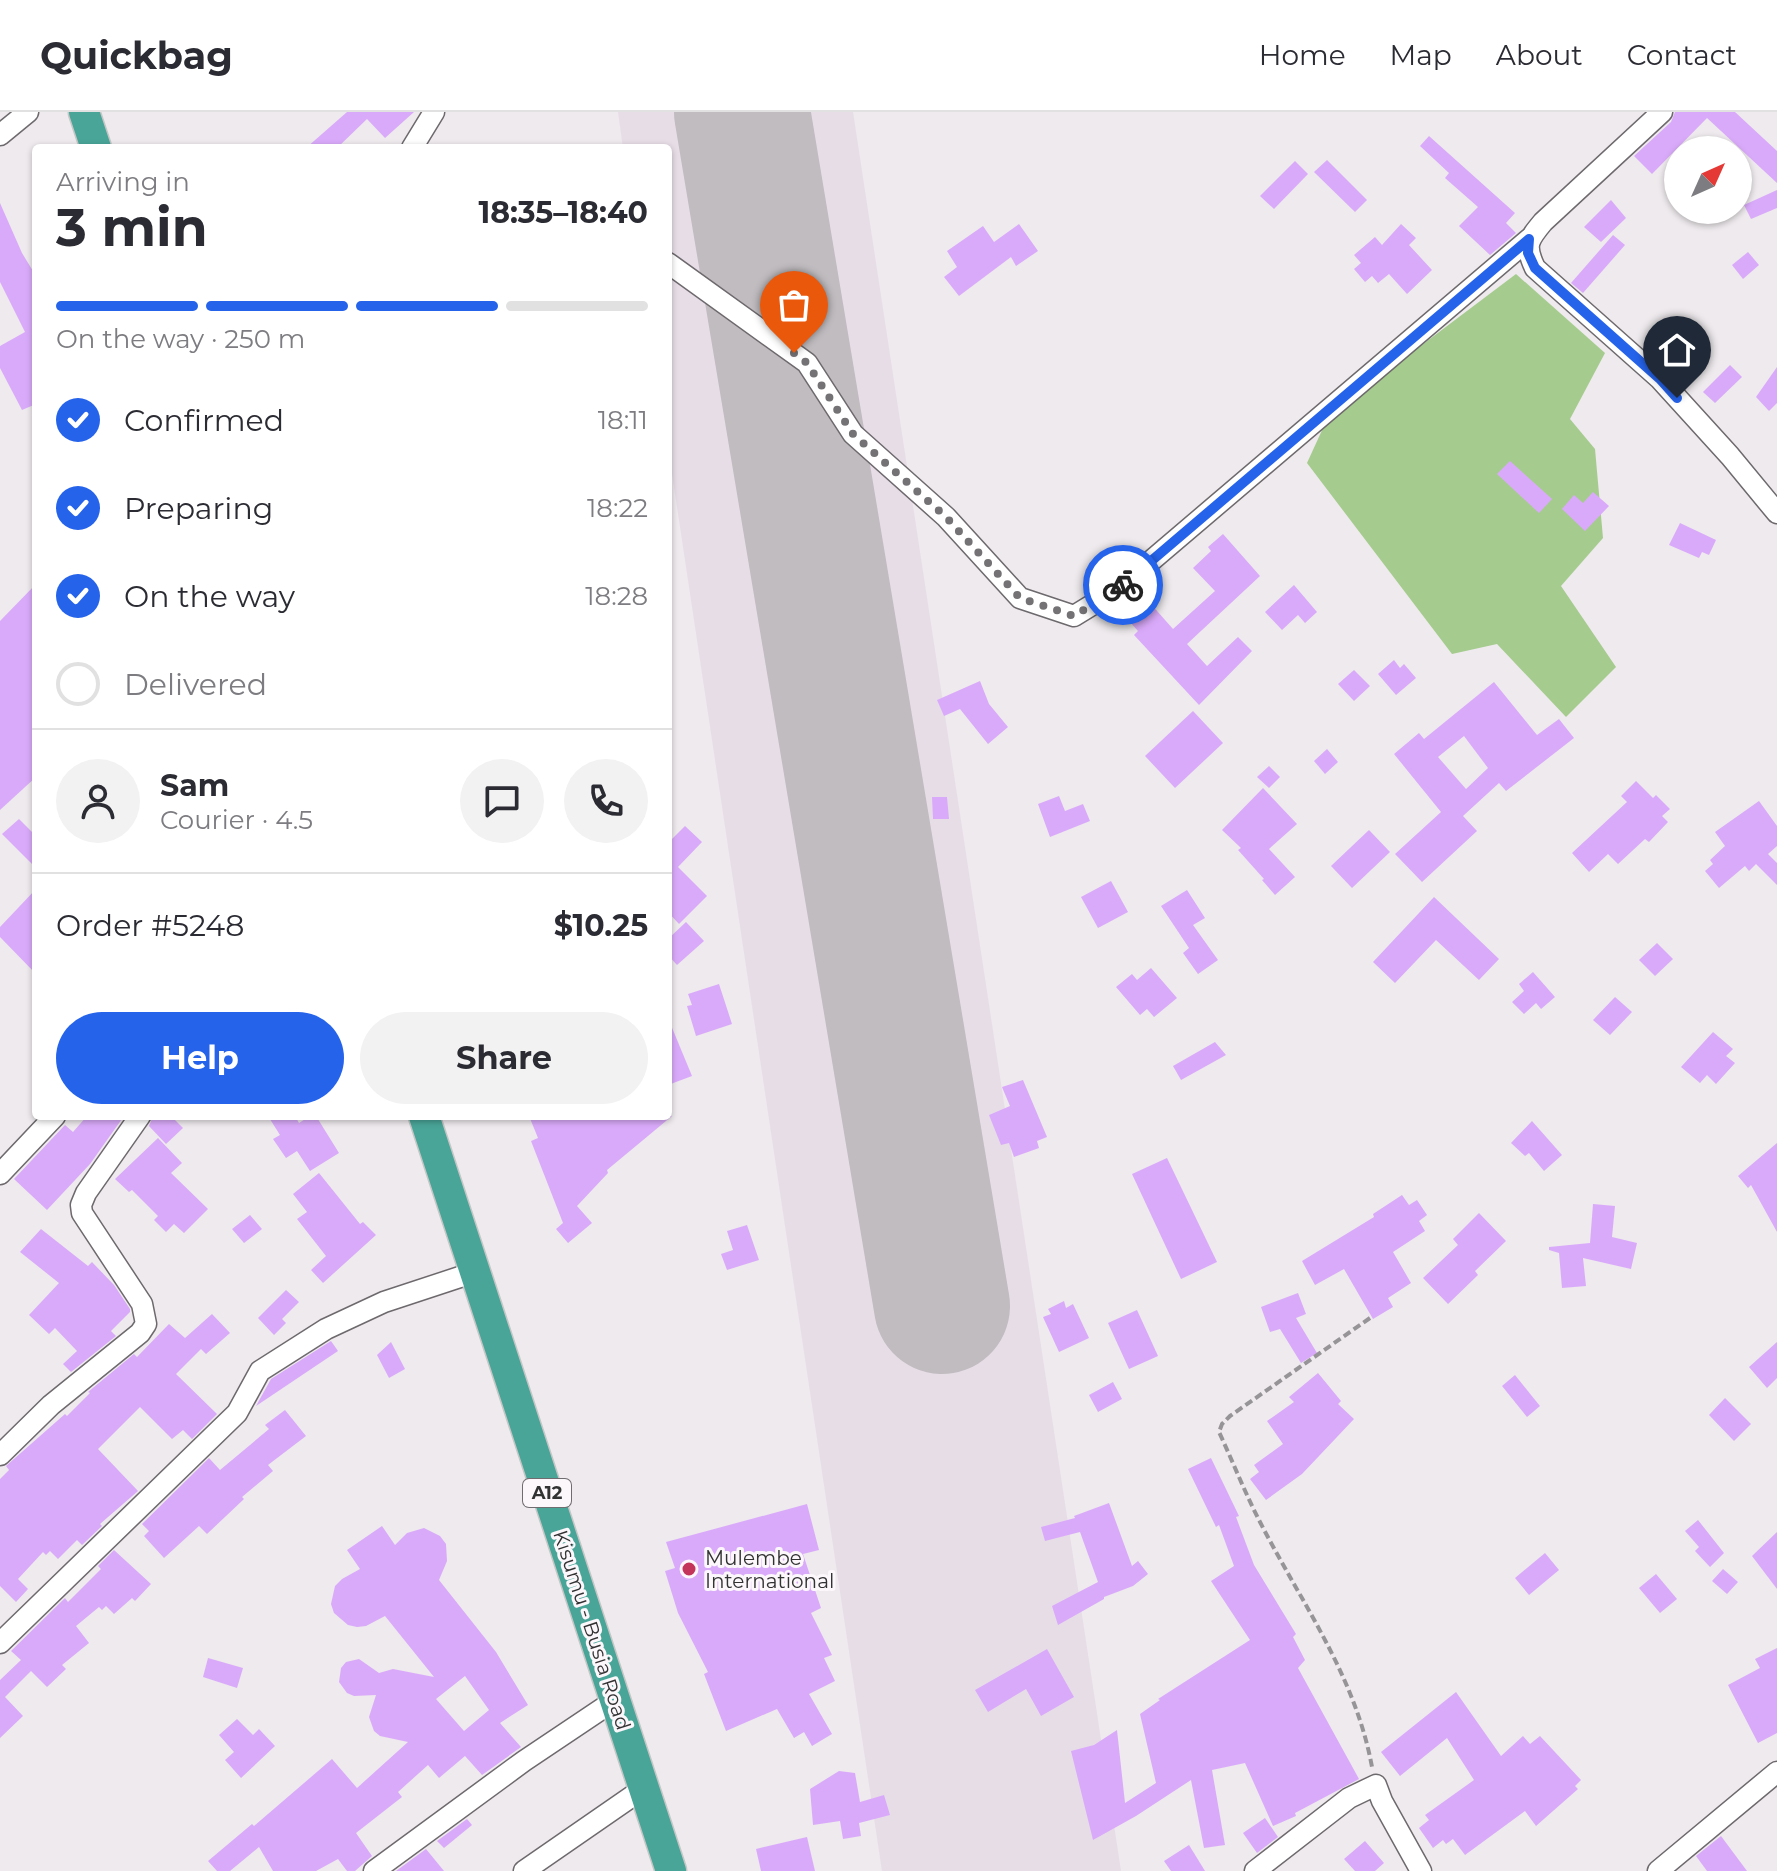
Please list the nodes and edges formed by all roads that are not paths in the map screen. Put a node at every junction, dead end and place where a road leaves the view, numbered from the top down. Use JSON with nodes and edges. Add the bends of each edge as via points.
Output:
{"nodes":[{"id":1,"x":28,"y":112,"type":"edge"},
{"id":2,"x":84,"y":112,"type":"edge"},
{"id":3,"x":434,"y":112,"type":"edge"},
{"id":4,"x":1662,"y":112,"type":"edge"},
{"id":5,"x":0,"y":135,"type":"edge"},
{"id":6,"x":95,"y":144,"type":"edge"},
{"id":7,"x":414,"y":144,"type":"edge"},
{"id":8,"x":1529,"y":239,"type":"junction"},
{"id":9,"x":672,"y":266,"type":"edge"},
{"id":10,"x":1777,"y":513,"type":"edge"},
{"id":11,"x":51,"y":1120,"type":"edge"},
{"id":12,"x":137,"y":1120,"type":"edge"},
{"id":13,"x":425,"y":1120,"type":"edge"},
{"id":14,"x":0,"y":1174,"type":"edge"},
{"id":15,"x":475,"y":1272,"type":"junction"},
{"id":16,"x":0,"y":1455,"type":"edge"},
{"id":17,"x":0,"y":1643,"type":"edge"},
{"id":18,"x":615,"y":1700,"type":"junction"},
{"id":19,"x":1777,"y":1772,"type":"edge"},
{"id":20,"x":644,"y":1788,"type":"junction"},
{"id":21,"x":374,"y":1871,"type":"edge"},
{"id":22,"x":524,"y":1871,"type":"edge"},
{"id":23,"x":671,"y":1871,"type":"edge"},
{"id":24,"x":1255,"y":1871,"type":"edge"},
{"id":25,"x":1421,"y":1871,"type":"edge"},
{"id":26,"x":1658,"y":1871,"type":"edge"}],
"edges":[{"from":1,"to":5,"type":"street"},
{"from":2,"to":6,"type":"highway"},
{"from":3,"to":7,"type":"street"},
{"from":4,"to":8,"type":"street"},
{"from":8,"to":9,"type":"street","via":[[1118,589],[1074,616],[1020,598],[946,517],[853,434],[807,363]]},
{"from":8,"to":10,"type":"street","via":[[1535,268],[1660,379]]},
{"from":11,"to":14,"type":"street"},
{"from":12,"to":16,"type":"street","via":[[81,1205],[142,1304],[146,1324]]},
{"from":13,"to":15,"type":"highway","name":"Kisumu - Busia Road","number":"A12"},
{"from":15,"to":17,"type":"street","via":[[384,1302],[260,1371],[237,1413]]},
{"from":15,"to":18,"type":"highway","name":"Kisumu - Busia Road","number":"A12"},
{"from":18,"to":20,"type":"highway","name":"Kisumu - Busia Road","number":"A12"},
{"from":18,"to":21,"type":"street"},
{"from":19,"to":26,"type":"street"},
{"from":20,"to":22,"type":"street"},
{"from":20,"to":23,"type":"highway","name":"Kisumu - Busia Road","number":"A12"},
{"from":24,"to":25,"type":"street","via":[[1349,1798],[1376,1785]]}]}
